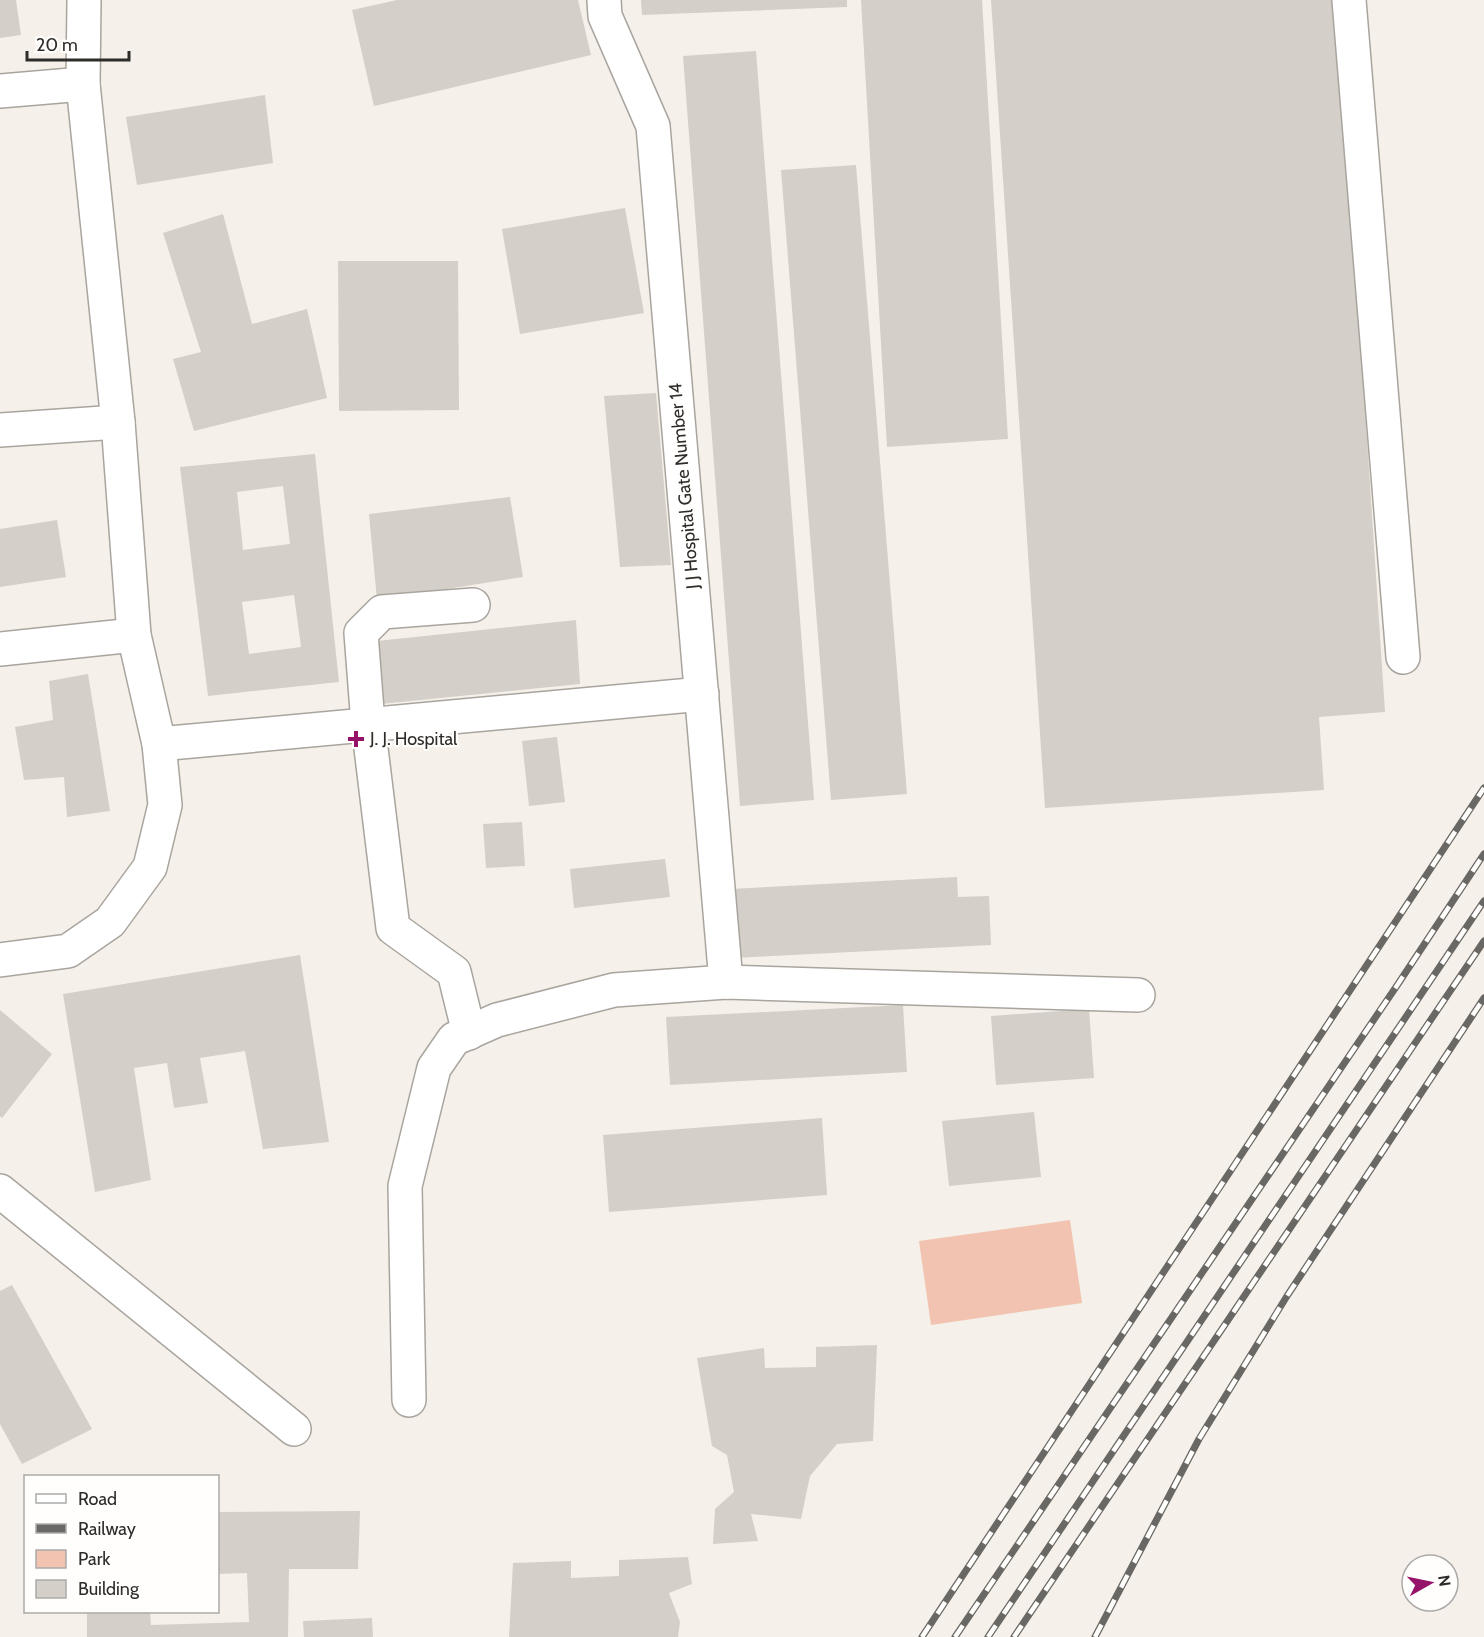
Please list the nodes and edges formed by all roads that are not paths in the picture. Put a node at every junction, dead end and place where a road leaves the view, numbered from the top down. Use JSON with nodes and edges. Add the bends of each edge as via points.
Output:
{"nodes":[{"id":1,"x":84,"y":0,"type":"edge"},
{"id":2,"x":604,"y":0,"type":"edge"},
{"id":3,"x":1349,"y":0,"type":"edge"},
{"id":4,"x":83,"y":84,"type":"junction"},
{"id":5,"x":0,"y":92,"type":"edge"},
{"id":6,"x":118,"y":422,"type":"junction"},
{"id":7,"x":0,"y":430,"type":"edge"},
{"id":8,"x":473,"y":605,"type":"dead end"},
{"id":9,"x":134,"y":635,"type":"junction"},
{"id":10,"x":0,"y":649,"type":"edge"},
{"id":11,"x":1403,"y":657,"type":"dead end"},
{"id":12,"x":702,"y":694,"type":"junction"},
{"id":13,"x":368,"y":724,"type":"junction"},
{"id":14,"x":159,"y":744,"type":"junction"},
{"id":15,"x":0,"y":960,"type":"edge"},
{"id":16,"x":726,"y":982,"type":"junction"},
{"id":17,"x":1138,"y":995,"type":"dead end"},
{"id":18,"x":469,"y":1033,"type":"junction"},
{"id":19,"x":0,"y":1191,"type":"edge"},
{"id":20,"x":409,"y":1400,"type":"dead end"},
{"id":21,"x":294,"y":1429,"type":"dead end"}],
"edges":[{"from":1,"to":4,"type":"lane"},
{"from":2,"to":12,"type":"lane","name":"J J Hospital Gate Number 14","via":[[605,16],[653,126]]},
{"from":3,"to":11,"type":"lane"},
{"from":4,"to":5,"type":"lane"},
{"from":4,"to":6,"type":"lane"},
{"from":6,"to":7,"type":"lane"},
{"from":6,"to":9,"type":"lane"},
{"from":8,"to":13,"type":"lane","via":[[382,612],[361,633]]},
{"from":9,"to":10,"type":"lane"},
{"from":9,"to":14,"type":"lane"},
{"from":12,"to":13,"type":"lane"},
{"from":12,"to":16,"type":"lane","name":"J J Hospital Gate Number 14"},
{"from":13,"to":14,"type":"lane"},
{"from":13,"to":18,"type":"lane","via":[[393,928],[454,972]]},
{"from":14,"to":15,"type":"lane","via":[[165,805],[150,867],[110,922],[68,951]]},
{"from":16,"to":17,"type":"lane"},
{"from":16,"to":18,"type":"lane","via":[[614,990],[497,1020]]},
{"from":18,"to":20,"type":"lane","via":[[454,1039],[434,1068],[405,1186]]},
{"from":19,"to":21,"type":"lane"}]}
